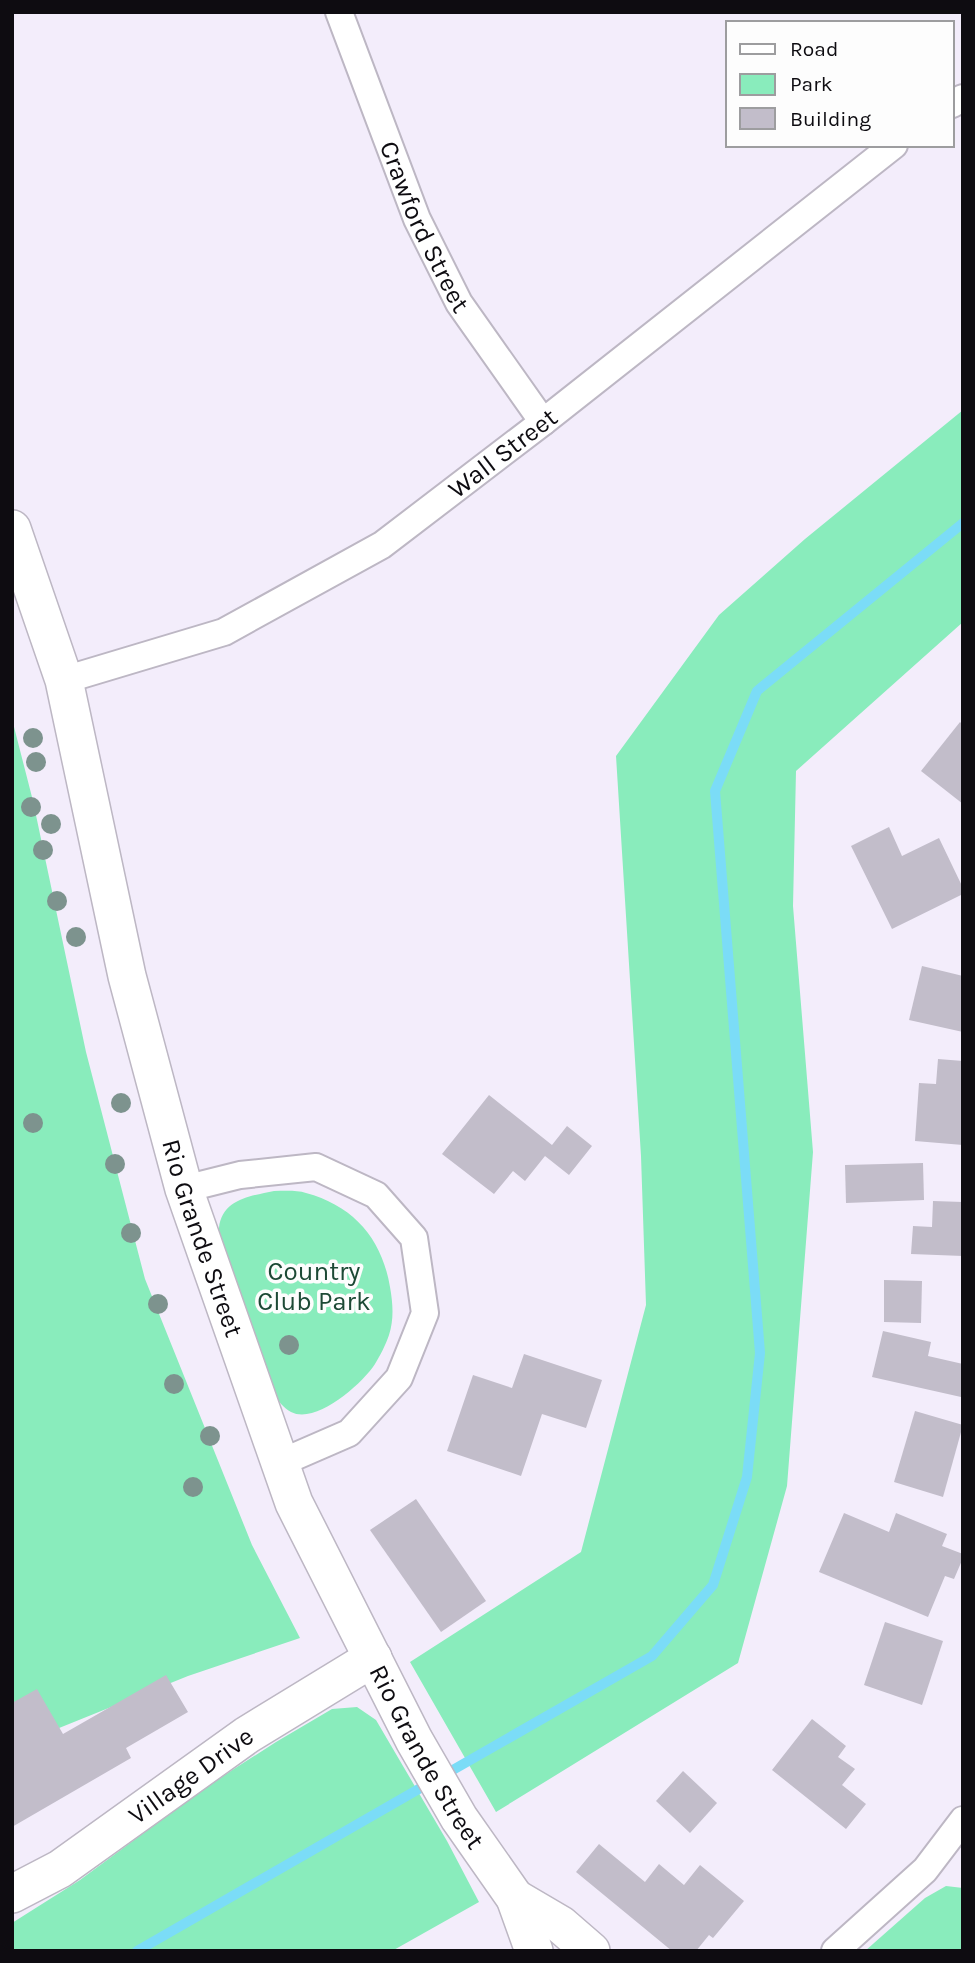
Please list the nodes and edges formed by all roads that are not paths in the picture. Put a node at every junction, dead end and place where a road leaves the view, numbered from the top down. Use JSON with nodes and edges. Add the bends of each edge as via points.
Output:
{"nodes":[{"id":1,"x":339,"y":12,"type":"edge"},
{"id":2,"x":891,"y":147,"type":"edge"},
{"id":3,"x":543,"y":422,"type":"junction"},
{"id":4,"x":12,"y":529,"type":"edge"},
{"id":5,"x":64,"y":680,"type":"junction"},
{"id":6,"x":184,"y":1189,"type":"junction"},
{"id":7,"x":280,"y":1463,"type":"junction"},
{"id":8,"x":373,"y":1658,"type":"junction"},
{"id":9,"x":963,"y":1820,"type":"edge"},
{"id":10,"x":12,"y":1894,"type":"edge"},
{"id":11,"x":515,"y":1898,"type":"junction"},
{"id":12,"x":534,"y":1951,"type":"edge"},
{"id":13,"x":591,"y":1951,"type":"edge"},
{"id":14,"x":835,"y":1951,"type":"edge"}],
"edges":[{"from":1,"to":3,"type":"street","name":"Crawford Street","via":[[417,219],[459,303]]},
{"from":2,"to":3,"type":"street","name":"Wall Street"},
{"from":3,"to":5,"type":"street","name":"Wall Street","via":[[382,545],[224,632]]},
{"from":4,"to":5,"type":"street","name":"Rio Grande Street"},
{"from":5,"to":6,"type":"street","name":"Rio Grande Street","via":[[127,976]]},
{"from":6,"to":7,"type":"street","name":"Rio Grande Street"},
{"from":6,"to":7,"type":"street","via":[[240,1175],[316,1167],[376,1195],[414,1238],[425,1313],[399,1378],[349,1433]]},
{"from":7,"to":8,"type":"street","name":"Rio Grande Street","via":[[294,1503]]},
{"from":8,"to":10,"type":"street","name":"Village Drive","via":[[247,1735],[60,1869]]},
{"from":8,"to":11,"type":"street","name":"Rio Grande Street","via":[[459,1818]]},
{"from":9,"to":14,"type":"street","via":[[925,1870]]},
{"from":11,"to":12,"type":"street","name":"Rio Grande Street"},
{"from":11,"to":13,"type":"street","name":"Rio Grande Street","via":[[561,1924]]}]}
